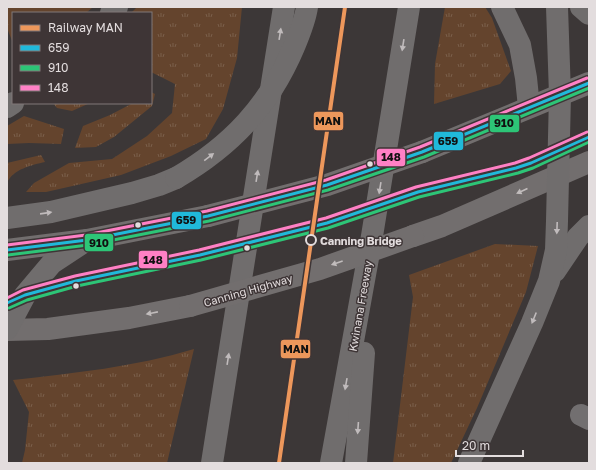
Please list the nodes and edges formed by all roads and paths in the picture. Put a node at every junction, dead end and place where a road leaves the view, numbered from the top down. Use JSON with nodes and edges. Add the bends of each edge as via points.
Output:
{"nodes":[{"id":1,"x":284,"y":7,"type":"edge"},
{"id":2,"x":307,"y":7,"type":"edge"},
{"id":3,"x":409,"y":7,"type":"edge"},
{"id":4,"x":502,"y":7,"type":"edge"},
{"id":5,"x":557,"y":7,"type":"edge"},
{"id":6,"x":581,"y":7,"type":"edge"},
{"id":7,"x":589,"y":14,"type":"edge"},
{"id":8,"x":589,"y":83,"type":"edge"},
{"id":9,"x":560,"y":95,"type":"junction"},
{"id":10,"x":529,"y":107,"type":"junction"},
{"id":11,"x":589,"y":162,"type":"edge"},
{"id":12,"x":558,"y":175,"type":"junction"},
{"id":13,"x":7,"y":218,"type":"edge"},
{"id":14,"x":589,"y":226,"type":"edge"},
{"id":15,"x":372,"y":236,"type":"junction"},
{"id":16,"x":87,"y":240,"type":"junction"},
{"id":17,"x":7,"y":250,"type":"edge"},
{"id":18,"x":549,"y":282,"type":"junction"},
{"id":19,"x":7,"y":330,"type":"edge"},
{"id":20,"x":221,"y":398,"type":"junction"},
{"id":21,"x":207,"y":463,"type":"edge"},
{"id":22,"x":212,"y":463,"type":"edge"},
{"id":23,"x":331,"y":463,"type":"edge"},
{"id":24,"x":356,"y":463,"type":"edge"},
{"id":25,"x":469,"y":463,"type":"edge"}],
"edges":[{"from":20,"to":1,"type":"highway","one_way":true},
{"from":13,"to":2,"type":"highway","one_way":true,"bridge":true,"via":[[51,212],[159,185],[176,178],[212,155],[260,108],[288,61]]},
{"from":3,"to":15,"type":"highway","name":"Kwinana Freeway","one_way":true},
{"from":4,"to":10,"type":"highway","via":[[520,45]]},
{"from":5,"to":9,"type":"highway"},
{"from":6,"to":7,"type":"highway"},
{"from":8,"to":9,"type":"highway"},
{"from":9,"to":10,"type":"highway"},
{"from":9,"to":12,"type":"highway"},
{"from":10,"to":16,"type":"highway","bridge":true,"via":[[422,152],[327,185],[208,216]]},
{"from":11,"to":12,"type":"highway","name":"Canning Highway"},
{"from":12,"to":18,"type":"highway","one_way":true,"via":[[556,245]]},
{"from":12,"to":19,"type":"highway","name":"Canning Highway","one_way":true,"bridge":true,"via":[[442,226],[320,269],[190,306],[48,330]]},
{"from":14,"to":18,"type":"highway","via":[[578,237]]},
{"from":15,"to":23,"type":"highway","name":"Kwinana Freeway","one_way":true},
{"from":15,"to":24,"type":"highway","one_way":true},
{"from":16,"to":17,"type":"highway"},
{"from":16,"to":19,"type":"highway","via":[[52,263],[25,295]]},
{"from":18,"to":25,"type":"highway","one_way":true},
{"from":20,"to":21,"type":"highway"},
{"from":20,"to":22,"type":"highway"}]}
